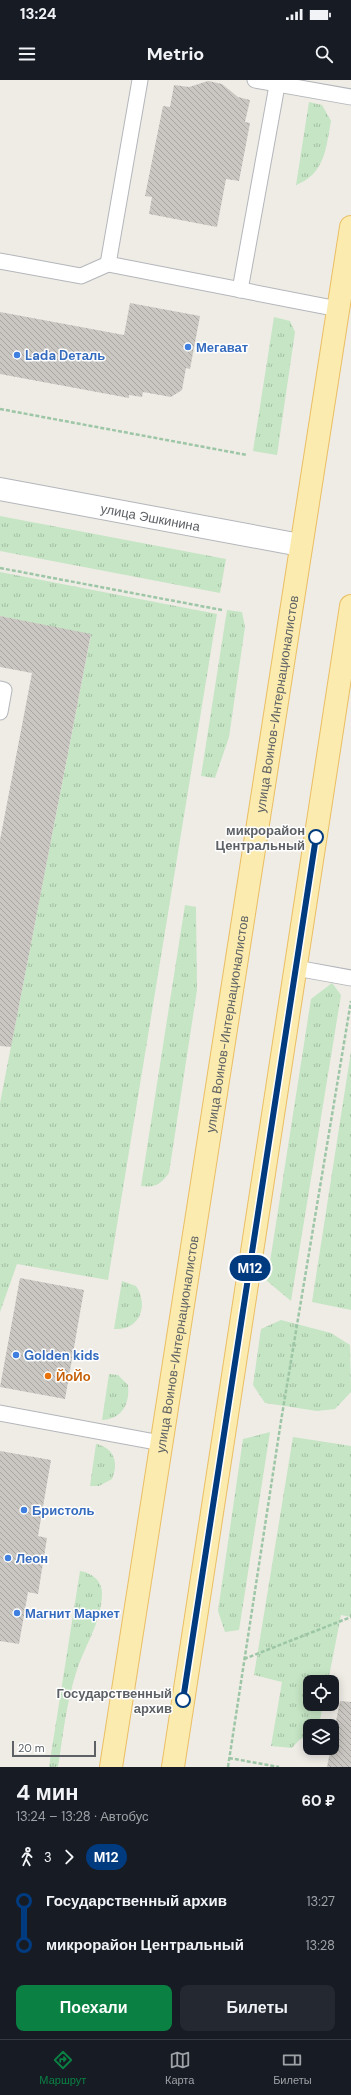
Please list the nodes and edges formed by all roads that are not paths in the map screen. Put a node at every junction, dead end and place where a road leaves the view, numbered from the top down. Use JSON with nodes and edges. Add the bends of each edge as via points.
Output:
{"nodes":[{"id":1,"x":140,"y":80,"type":"edge"},
{"id":2,"x":255,"y":80,"type":"edge"},
{"id":3,"x":278,"y":82,"type":"edge"},
{"id":4,"x":351,"y":97,"type":"edge"},
{"id":5,"x":351,"y":227,"type":"edge"},
{"id":6,"x":0,"y":261,"type":"edge"},
{"id":7,"x":108,"y":264,"type":"junction"},
{"id":8,"x":347,"y":282,"type":"edge"},
{"id":9,"x":240,"y":290,"type":"junction"},
{"id":10,"x":338,"y":309,"type":"junction"},
{"id":11,"x":0,"y":489,"type":"edge"},
{"id":12,"x":300,"y":545,"type":"junction"},
{"id":13,"x":351,"y":606,"type":"edge"},
{"id":14,"x":345,"y":682,"type":"edge"},
{"id":15,"x":0,"y":689,"type":"edge"},
{"id":16,"x":0,"y":712,"type":"edge"},
{"id":17,"x":296,"y":968,"type":"junction"},
{"id":18,"x":351,"y":978,"type":"edge"},
{"id":19,"x":0,"y":1413,"type":"edge"},
{"id":20,"x":161,"y":1443,"type":"junction"},
{"id":21,"x":111,"y":1767,"type":"edge"},
{"id":22,"x":173,"y":1767,"type":"edge"}],
"edges":[{"from":1,"to":7,"type":"lane"},
{"from":2,"to":3,"type":"lane"},
{"from":3,"to":4,"type":"lane"},
{"from":3,"to":9,"type":"lane"},
{"from":5,"to":8,"type":"main road","name":"улица Воинов-Интернационалистов"},
{"from":6,"to":7,"type":"lane","via":[[80,276]]},
{"from":7,"to":9,"type":"lane"},
{"from":8,"to":10,"type":"main road","name":"улица Воинов-Интернационалистов"},
{"from":9,"to":10,"type":"lane"},
{"from":10,"to":12,"type":"main road","name":"улица Воинов-Интернационалистов"},
{"from":11,"to":12,"type":"street","name":"улица Эшкинина"},
{"from":12,"to":20,"type":"main road","name":"улица Воинов-Интернационалистов"},
{"from":13,"to":14,"type":"main road"},
{"from":14,"to":17,"type":"main road"},
{"from":15,"to":16,"type":"lane","via":[[4,690]]},
{"from":17,"to":18,"type":"lane"},
{"from":17,"to":22,"type":"main road"},
{"from":19,"to":20,"type":"lane"},
{"from":20,"to":21,"type":"main road","name":"улица Воинов-Интернационалистов"}]}
